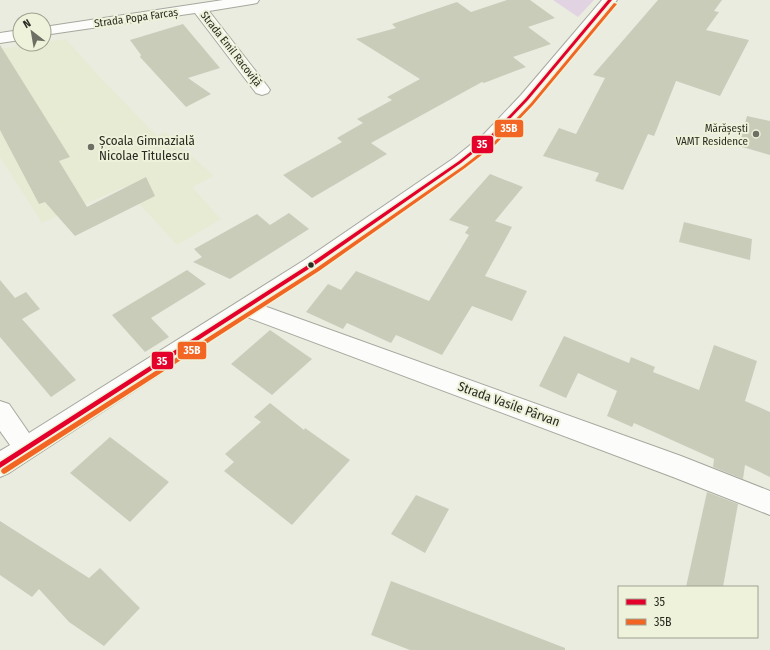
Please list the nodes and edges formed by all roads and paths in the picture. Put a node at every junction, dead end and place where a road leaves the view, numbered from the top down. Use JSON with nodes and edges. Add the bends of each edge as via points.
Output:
{"nodes":[{"id":1,"x":252,"y":0,"type":"edge"},
{"id":2,"x":610,"y":0,"type":"edge"},
{"id":3,"x":216,"y":3,"type":"edge"},
{"id":4,"x":199,"y":8,"type":"junction"},
{"id":5,"x":52,"y":30,"type":"edge"},
{"id":6,"x":12,"y":36,"type":"edge"},
{"id":7,"x":0,"y":38,"type":"edge"},
{"id":8,"x":262,"y":90,"type":"dead end"},
{"id":9,"x":246,"y":308,"type":"junction"},
{"id":10,"x":0,"y":411,"type":"edge"},
{"id":11,"x":26,"y":448,"type":"junction"},
{"id":12,"x":0,"y":465,"type":"edge"},
{"id":13,"x":770,"y":503,"type":"edge"}],
"edges":[{"from":1,"to":3,"type":"street","name":"Strada Popa Farcaș"},
{"from":2,"to":9,"type":"street","via":[[527,99],[490,138],[460,162]]},
{"from":3,"to":4,"type":"street","name":"Strada Popa Farcaș"},
{"from":4,"to":5,"type":"street","name":"Strada Popa Farcaș"},
{"from":4,"to":8,"type":"street","name":"Strada Emil Racoviță"},
{"from":6,"to":7,"type":"street"},
{"from":9,"to":11,"type":"street"},
{"from":9,"to":13,"type":"street","name":"Strada Vasile Pârvan"},
{"from":10,"to":11,"type":"street"},
{"from":11,"to":12,"type":"street"}]}
